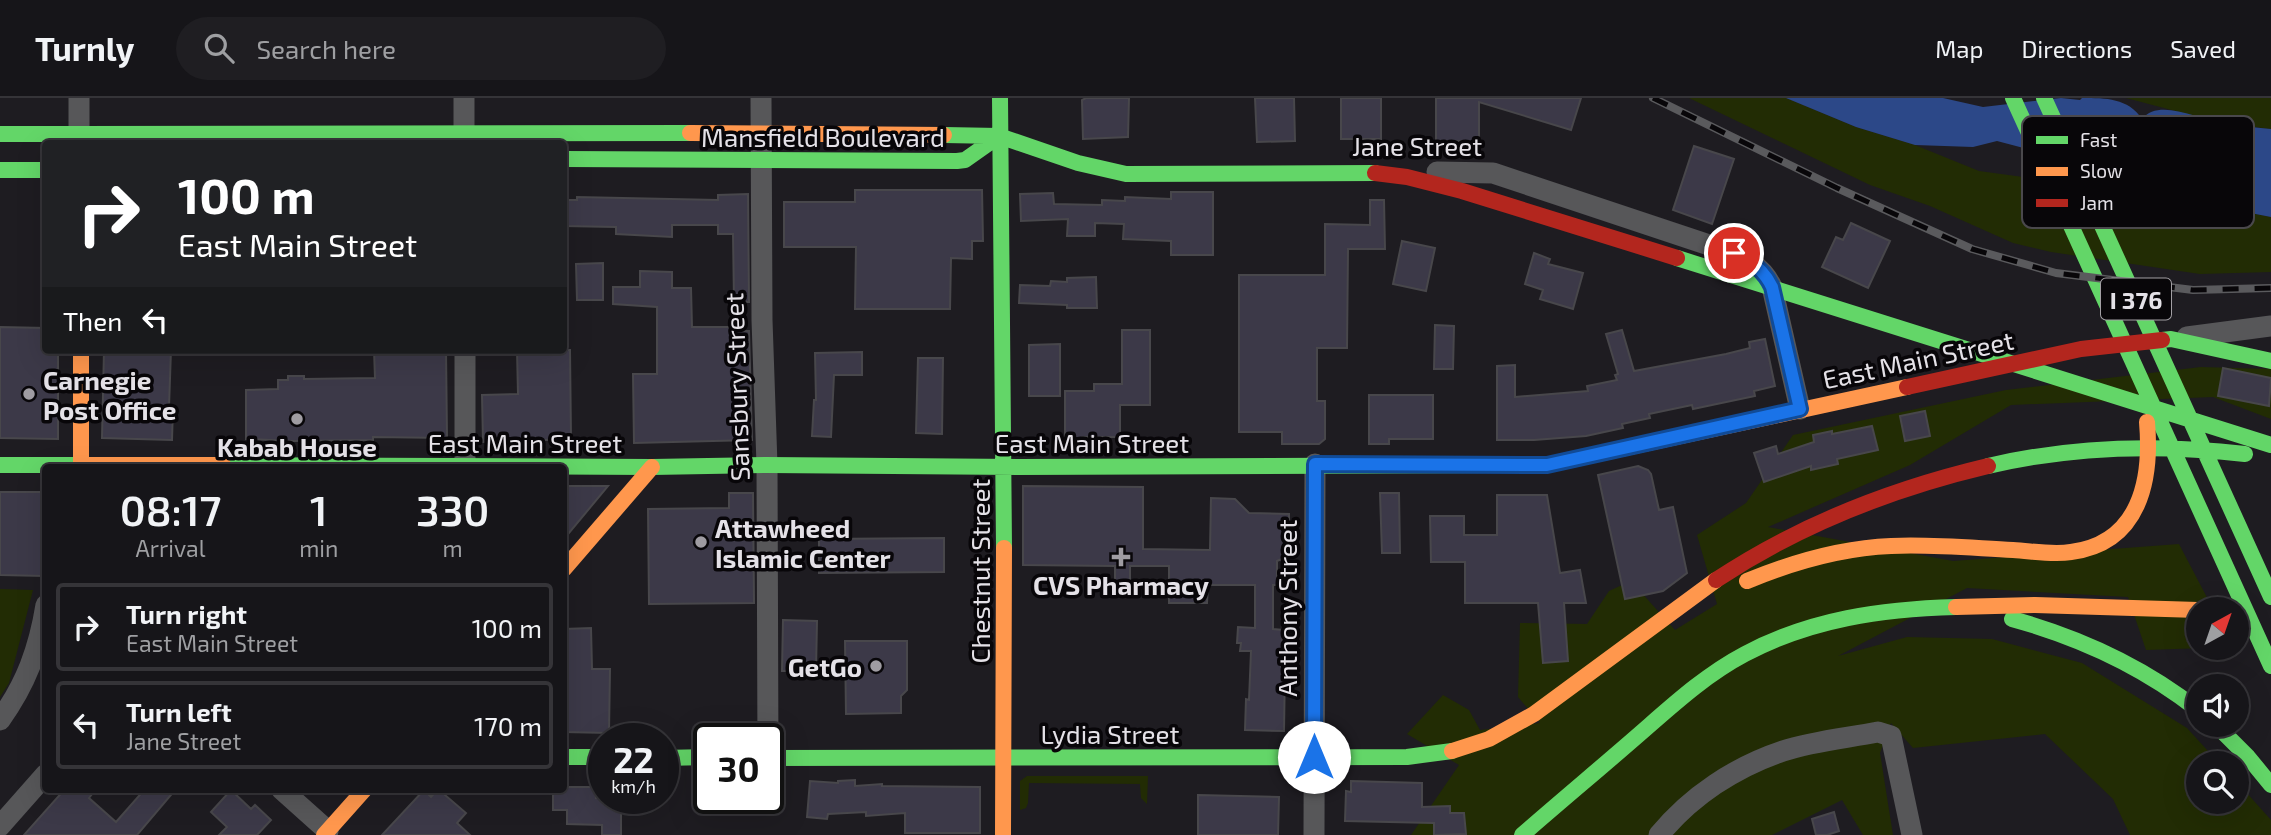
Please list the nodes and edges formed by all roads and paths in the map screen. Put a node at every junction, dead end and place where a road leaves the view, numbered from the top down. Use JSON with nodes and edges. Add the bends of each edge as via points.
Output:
{"nodes":[{"id":1,"x":79,"y":98,"type":"edge"},
{"id":2,"x":464,"y":98,"type":"edge"},
{"id":3,"x":761,"y":98,"type":"edge"},
{"id":4,"x":1000,"y":98,"type":"edge"},
{"id":5,"x":2013,"y":98,"type":"edge"},
{"id":6,"x":2044,"y":98,"type":"edge"},
{"id":7,"x":2052,"y":116,"type":"edge"},
{"id":8,"x":2022,"y":118,"type":"edge"},
{"id":9,"x":760,"y":133,"type":"junction"},
{"id":10,"x":0,"y":134,"type":"edge"},
{"id":11,"x":999,"y":135,"type":"junction"},
{"id":12,"x":79,"y":139,"type":"edge"},
{"id":13,"x":464,"y":139,"type":"edge"},
{"id":14,"x":567,"y":159,"type":"edge"},
{"id":15,"x":761,"y":160,"type":"junction"},
{"id":16,"x":0,"y":170,"type":"edge"},
{"id":17,"x":42,"y":170,"type":"edge"},
{"id":18,"x":1375,"y":173,"type":"junction"},
{"id":19,"x":2072,"y":228,"type":"edge"},
{"id":20,"x":2103,"y":228,"type":"edge"},
{"id":21,"x":2271,"y":326,"type":"edge"},
{"id":22,"x":2171,"y":339,"type":"junction"},
{"id":23,"x":81,"y":354,"type":"edge"},
{"id":24,"x":465,"y":354,"type":"edge"},
{"id":25,"x":2271,"y":361,"type":"edge"},
{"id":26,"x":2142,"y":383,"type":"junction"},
{"id":27,"x":1800,"y":409,"type":"junction"},
{"id":28,"x":2271,"y":445,"type":"edge"},
{"id":29,"x":2271,"y":459,"type":"edge"},
{"id":30,"x":81,"y":464,"type":"edge"},
{"id":31,"x":465,"y":464,"type":"edge"},
{"id":32,"x":1315,"y":464,"type":"junction"},
{"id":33,"x":0,"y":465,"type":"edge"},
{"id":34,"x":767,"y":465,"type":"junction"},
{"id":35,"x":42,"y":466,"type":"edge"},
{"id":36,"x":567,"y":467,"type":"edge"},
{"id":37,"x":652,"y":467,"type":"junction"},
{"id":38,"x":1004,"y":467,"type":"junction"},
{"id":39,"x":567,"y":566,"type":"edge"},
{"id":40,"x":2271,"y":597,"type":"edge"},
{"id":41,"x":1966,"y":607,"type":"junction"},
{"id":42,"x":2186,"y":610,"type":"edge"},
{"id":43,"x":2249,"y":612,"type":"edge"},
{"id":44,"x":2259,"y":612,"type":"dead end"},
{"id":45,"x":1653,"y":626,"type":"junction"},
{"id":46,"x":42,"y":630,"type":"edge"},
{"id":47,"x":2271,"y":666,"type":"edge"},
{"id":48,"x":2186,"y":701,"type":"edge"},
{"id":49,"x":0,"y":720,"type":"edge"},
{"id":50,"x":768,"y":723,"type":"edge"},
{"id":51,"x":2228,"y":737,"type":"edge"},
{"id":52,"x":567,"y":757,"type":"edge"},
{"id":53,"x":588,"y":757,"type":"edge"},
{"id":54,"x":1314,"y":757,"type":"junction"},
{"id":55,"x":784,"y":758,"type":"edge"},
{"id":56,"x":1003,"y":758,"type":"junction"},
{"id":57,"x":42,"y":779,"type":"edge"},
{"id":58,"x":2271,"y":785,"type":"edge"},
{"id":59,"x":285,"y":793,"type":"edge"},
{"id":60,"x":361,"y":793,"type":"edge"},
{"id":61,"x":0,"y":826,"type":"edge"},
{"id":62,"x":326,"y":833,"type":"edge"},
{"id":63,"x":1003,"y":835,"type":"edge"},
{"id":64,"x":1314,"y":835,"type":"edge"},
{"id":65,"x":1522,"y":835,"type":"edge"},
{"id":66,"x":1659,"y":835,"type":"edge"},
{"id":67,"x":1912,"y":835,"type":"edge"}],
"edges":[{"from":1,"to":12,"type":"street"},
{"from":2,"to":13,"type":"street"},
{"from":3,"to":9,"type":"street","name":"Sansbury Street"},
{"from":4,"to":11,"type":"main road","name":"Chestnut Street"},
{"from":5,"to":8,"type":"main road","number":"I 376"},
{"from":6,"to":7,"type":"main road","number":"I 376"},
{"from":9,"to":11,"type":"main road","name":"Mansfield Boulevard"},
{"from":9,"to":13,"type":"main road","name":"Mansfield Boulevard"},
{"from":9,"to":15,"type":"street","name":"Sansbury Street"},
{"from":10,"to":12,"type":"main road","name":"Mansfield Boulevard"},
{"from":11,"to":15,"type":"main road","name":"Mansfield Boulevard","via":[[965,160]]},
{"from":11,"to":18,"type":"main road","name":"Jane Street","via":[[1078,163],[1126,174]]},
{"from":11,"to":38,"type":"main road","name":"Chestnut Street"},
{"from":12,"to":13,"type":"main road","name":"Mansfield Boulevard"},
{"from":14,"to":15,"type":"main road","name":"Mansfield Boulevard"},
{"from":15,"to":34,"type":"street","name":"Sansbury Street"},
{"from":16,"to":17,"type":"main road"},
{"from":18,"to":27,"type":"street","name":"Jane Street","via":[[1493,173],[1752,262],[1772,287]]},
{"from":18,"to":28,"type":"main road","via":[[1462,191]]},
{"from":19,"to":26,"type":"main road","number":"I 376"},
{"from":20,"to":40,"type":"main road","number":"I 376"},
{"from":21,"to":22,"type":"street"},
{"from":22,"to":25,"type":"main road","name":"East Main Street"},
{"from":22,"to":27,"type":"main road","name":"East Main Street","via":[[2081,349]]},
{"from":23,"to":30,"type":"main road"},
{"from":24,"to":31,"type":"street"},
{"from":26,"to":45,"type":"main road","via":[[2150,456],[2147,484],[2136,509],[2107,539],[2082,550],[2055,552],[1918,546],[1831,554],[1762,574]]},
{"from":26,"to":47,"type":"main road","number":"I 376"},
{"from":27,"to":32,"type":"main road","name":"East Main Street","via":[[1547,465]]},
{"from":29,"to":45,"type":"main road","via":[[2180,448],[2114,448],[2034,458],[1938,479],[1861,504],[1788,536],[1722,575]]},
{"from":32,"to":38,"type":"main road","name":"East Main Street"},
{"from":32,"to":54,"type":"street","name":"Anthony Street"},
{"from":33,"to":35,"type":"main road","name":"East Main Street"},
{"from":34,"to":37,"type":"main road","name":"East Main Street"},
{"from":34,"to":38,"type":"main road","name":"East Main Street"},
{"from":34,"to":50,"type":"street","name":"Sansbury Street"},
{"from":36,"to":37,"type":"main road","name":"East Main Street"},
{"from":37,"to":39,"type":"main road"},
{"from":38,"to":56,"type":"main road","name":"Chestnut Street"},
{"from":41,"to":42,"type":"main road"},
{"from":41,"to":48,"type":"main road","via":[[2051,629],[2100,648],[2144,671]]},
{"from":41,"to":65,"type":"main road","via":[[1904,608],[1848,616],[1757,648],[1698,685]]},
{"from":43,"to":44,"type":"main road"},
{"from":45,"to":54,"type":"main road","name":"Lydia Street","via":[[1522,724],[1493,739],[1408,757]]},
{"from":46,"to":49,"type":"street","via":[[32,666]]},
{"from":51,"to":58,"type":"main road"},
{"from":52,"to":53,"type":"main road"},
{"from":54,"to":56,"type":"main road","name":"Lydia Street"},
{"from":54,"to":64,"type":"street","name":"Anthony Street"},
{"from":55,"to":56,"type":"main road","name":"Lydia Street"},
{"from":56,"to":63,"type":"main road","name":"Chestnut Street"},
{"from":57,"to":61,"type":"street"},
{"from":59,"to":62,"type":"street"},
{"from":60,"to":62,"type":"main road"},
{"from":66,"to":67,"type":"street","via":[[1699,795],[1755,762],[1785,750],[1878,732],[1891,736]]}]}
